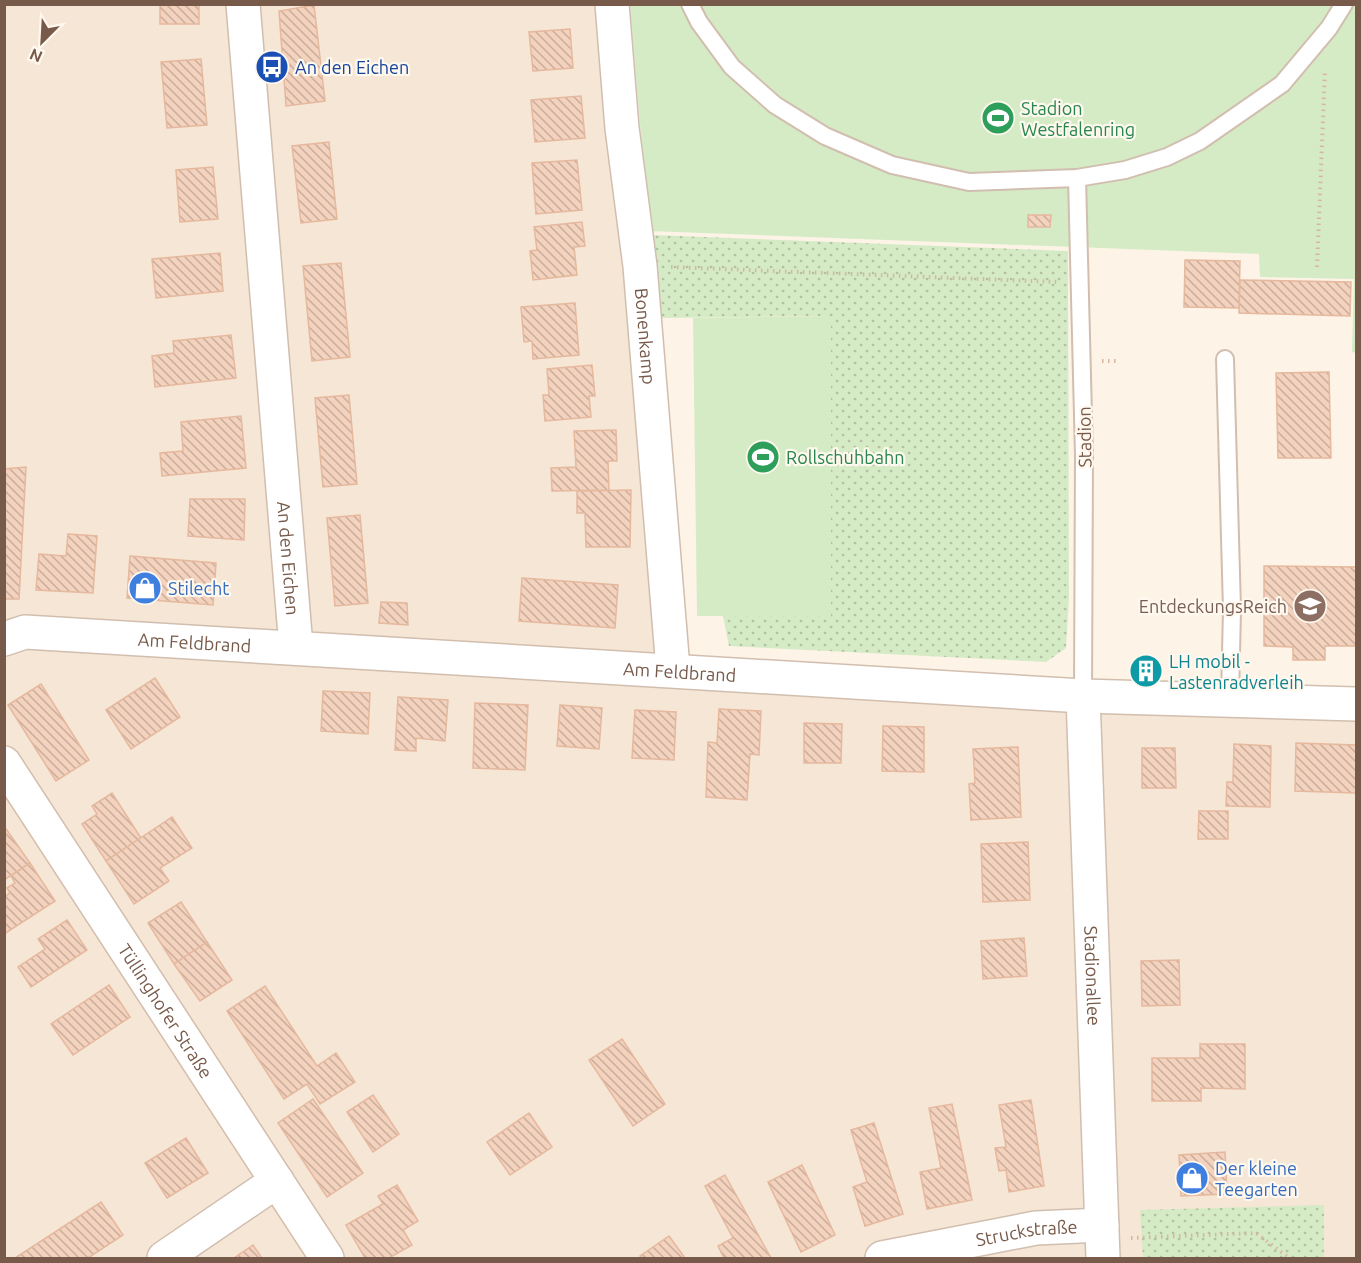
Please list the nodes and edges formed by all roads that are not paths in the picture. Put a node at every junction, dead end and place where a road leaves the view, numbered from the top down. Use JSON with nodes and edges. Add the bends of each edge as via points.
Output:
{"nodes":[{"id":1,"x":243,"y":4,"type":"edge"},
{"id":2,"x":612,"y":4,"type":"edge"},
{"id":3,"x":690,"y":4,"type":"edge"},
{"id":4,"x":1344,"y":4,"type":"edge"},
{"id":5,"x":1077,"y":178,"type":"junction"},
{"id":6,"x":1225,"y":359,"type":"dead end"},
{"id":7,"x":4,"y":639,"type":"edge"},
{"id":8,"x":296,"y":647,"type":"junction"},
{"id":9,"x":673,"y":669,"type":"junction"},
{"id":10,"x":1083,"y":696,"type":"junction"},
{"id":11,"x":1230,"y":699,"type":"junction"},
{"id":12,"x":1356,"y":704,"type":"edge"},
{"id":13,"x":4,"y":763,"type":"edge"},
{"id":14,"x":277,"y":1181,"type":"junction"},
{"id":15,"x":1103,"y":1241,"type":"edge"},
{"id":16,"x":164,"y":1258,"type":"edge"},
{"id":17,"x":327,"y":1258,"type":"edge"},
{"id":18,"x":882,"y":1258,"type":"edge"}],
"edges":[{"from":1,"to":8,"type":"street","name":"An den Eichen"},
{"from":2,"to":9,"type":"street","name":"Bonenkamp","via":[[622,128],[640,266]]},
{"from":3,"to":5,"type":"lane","via":[[732,67],[775,105],[825,136],[892,165],[969,182]]},
{"from":4,"to":5,"type":"lane","via":[[1282,84],[1200,141],[1167,157],[1125,170]]},
{"from":5,"to":10,"type":"lane","name":"Stadion","via":[[1084,455]]},
{"from":6,"to":11,"type":"lane","via":[[1232,609]]},
{"from":7,"to":8,"type":"street","name":"Am Feldbrand","via":[[25,632]]},
{"from":8,"to":9,"type":"street","name":"Am Feldbrand"},
{"from":9,"to":10,"type":"street","name":"Am Feldbrand"},
{"from":10,"to":11,"type":"street","name":"Am Feldbrand"},
{"from":10,"to":15,"type":"street","name":"Stadionallee"},
{"from":11,"to":12,"type":"street","name":"Am Feldbrand"},
{"from":13,"to":14,"type":"street","name":"Tüllinghofer Straße"},
{"from":14,"to":16,"type":"street"},
{"from":14,"to":17,"type":"street","name":"Tüllinghofer Straße"},
{"from":15,"to":18,"type":"street","name":"Struckstraße","via":[[1036,1228]]}]}
